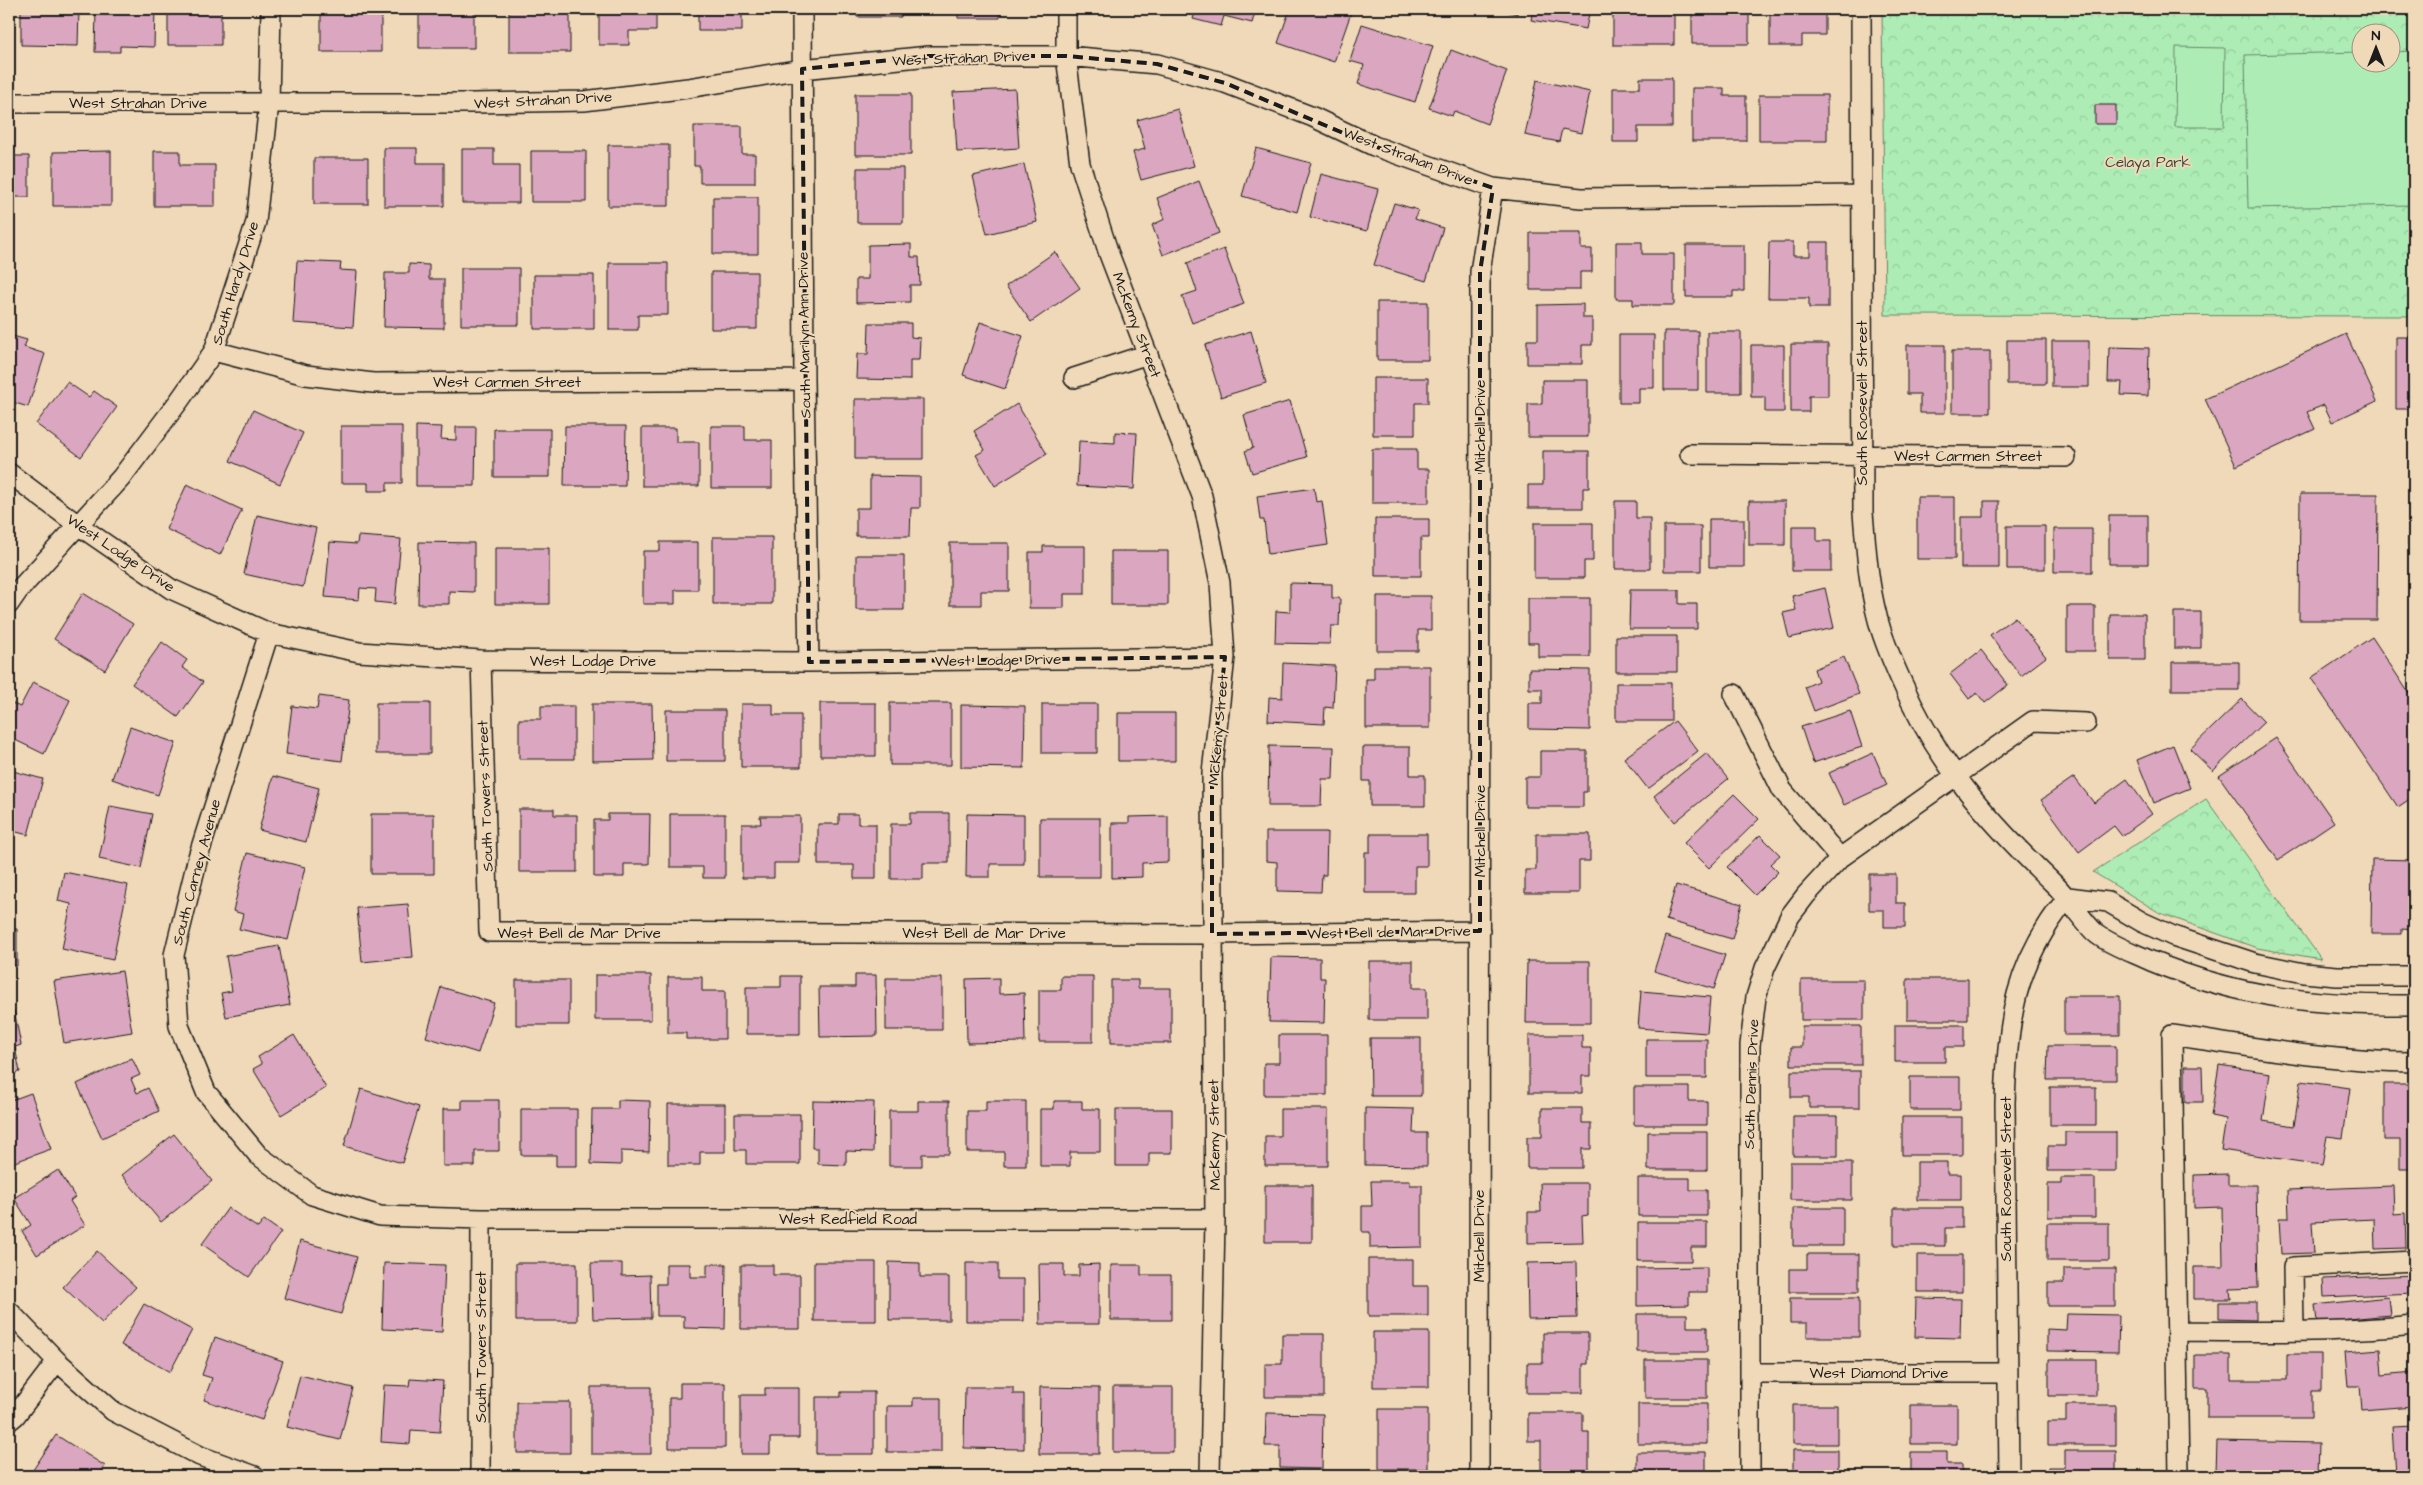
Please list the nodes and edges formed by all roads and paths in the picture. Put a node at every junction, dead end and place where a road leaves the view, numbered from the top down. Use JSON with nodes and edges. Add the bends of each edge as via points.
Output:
{"nodes":[{"id":1,"x":271,"y":9,"type":"edge"},
{"id":2,"x":802,"y":9,"type":"edge"},
{"id":3,"x":1066,"y":9,"type":"edge"},
{"id":4,"x":1861,"y":9,"type":"edge"},
{"id":5,"x":1066,"y":56,"type":"junction"},
{"id":6,"x":802,"y":69,"type":"junction"},
{"id":7,"x":9,"y":104,"type":"edge"},
{"id":8,"x":269,"y":104,"type":"junction"},
{"id":9,"x":1493,"y":188,"type":"junction"},
{"id":10,"x":1861,"y":195,"type":"junction"},
{"id":11,"x":214,"y":351,"type":"junction"},
{"id":12,"x":1148,"y":354,"type":"junction"},
{"id":13,"x":1074,"y":378,"type":"dead end"},
{"id":14,"x":804,"y":380,"type":"junction"},
{"id":15,"x":1690,"y":454,"type":"dead end"},
{"id":16,"x":1862,"y":455,"type":"junction"},
{"id":17,"x":2066,"y":457,"type":"dead end"},
{"id":18,"x":9,"y":473,"type":"edge"},
{"id":19,"x":78,"y":525,"type":"junction"},
{"id":20,"x":9,"y":604,"type":"edge"},
{"id":21,"x":269,"y":633,"type":"junction"},
{"id":22,"x":1225,"y":657,"type":"junction"},
{"id":23,"x":481,"y":660,"type":"junction"},
{"id":24,"x":809,"y":662,"type":"junction"},
{"id":25,"x":1734,"y":694,"type":"dead end"},
{"id":26,"x":2086,"y":723,"type":"dead end"},
{"id":27,"x":1956,"y":777,"type":"junction"},
{"id":28,"x":1840,"y":858,"type":"junction"},
{"id":29,"x":2068,"y":897,"type":"junction"},
{"id":30,"x":1480,"y":931,"type":"junction"},
{"id":31,"x":489,"y":932,"type":"joint"},
{"id":32,"x":1212,"y":934,"type":"junction"},
{"id":33,"x":2414,"y":976,"type":"edge"},
{"id":34,"x":2414,"y":1005,"type":"edge"},
{"id":35,"x":2414,"y":1062,"type":"edge"},
{"id":36,"x":481,"y":1219,"type":"junction"},
{"id":37,"x":1215,"y":1219,"type":"junction"},
{"id":38,"x":2414,"y":1261,"type":"edge"},
{"id":39,"x":9,"y":1311,"type":"edge"},
{"id":40,"x":2414,"y":1324,"type":"edge"},
{"id":41,"x":2294,"y":1330,"type":"junction"},
{"id":42,"x":2177,"y":1331,"type":"junction"},
{"id":43,"x":57,"y":1361,"type":"junction"},
{"id":44,"x":1750,"y":1373,"type":"junction"},
{"id":45,"x":2007,"y":1373,"type":"junction"},
{"id":46,"x":9,"y":1421,"type":"edge"},
{"id":47,"x":255,"y":1476,"type":"edge"},
{"id":48,"x":480,"y":1476,"type":"edge"},
{"id":49,"x":1210,"y":1476,"type":"edge"},
{"id":50,"x":1479,"y":1476,"type":"edge"},
{"id":51,"x":1750,"y":1476,"type":"edge"},
{"id":52,"x":2009,"y":1476,"type":"edge"},
{"id":53,"x":2179,"y":1476,"type":"edge"}],
"edges":[{"from":1,"to":8,"type":"street","name":"South Hardy Drive"},
{"from":2,"to":6,"type":"street","name":"South Marilyn Ann Drive"},
{"from":3,"to":5,"type":"street","name":"McKemy Street"},
{"from":4,"to":10,"type":"street","name":"South Roosevelt Street"},
{"from":5,"to":6,"type":"street","name":"West Strahan Drive","via":[[929,56]]},
{"from":5,"to":9,"type":"street","name":"West Strahan Drive","via":[[1156,64],[1225,82],[1313,117],[1374,146]]},
{"from":5,"to":12,"type":"street","name":"McKemy Street","via":[[1080,164],[1109,254]]},
{"from":6,"to":8,"type":"street","name":"West Strahan Drive","via":[[584,101]]},
{"from":6,"to":14,"type":"street","name":"South Marilyn Ann Drive"},
{"from":7,"to":8,"type":"street","name":"West Strahan Drive"},
{"from":8,"to":11,"type":"street","name":"South Hardy Drive","via":[[256,222]]},
{"from":9,"to":10,"type":"street","name":"West Strahan Drive","via":[[1581,198]]},
{"from":9,"to":30,"type":"street","name":"Mitchell Drive","via":[[1480,272]]},
{"from":10,"to":16,"type":"street","name":"South Roosevelt Street"},
{"from":11,"to":14,"type":"street","name":"West Carmen Street","via":[[306,375],[373,383]]},
{"from":11,"to":19,"type":"street","name":"South Hardy Drive","via":[[121,478]]},
{"from":12,"to":13,"type":"street"},
{"from":12,"to":22,"type":"street","name":"McKemy Street","via":[[1202,496],[1220,583]]},
{"from":14,"to":24,"type":"street","name":"South Marilyn Ann Drive"},
{"from":15,"to":16,"type":"street","name":"West Carmen Street"},
{"from":16,"to":17,"type":"street","name":"West Carmen Street"},
{"from":16,"to":27,"type":"street","name":"South Roosevelt Street","via":[[1869,580],[1877,618],[1917,718]]},
{"from":18,"to":19,"type":"street","name":"West Lodge Drive"},
{"from":19,"to":20,"type":"street","name":"South Hardy Drive"},
{"from":19,"to":21,"type":"street","name":"West Lodge Drive","via":[[171,589]]},
{"from":21,"to":23,"type":"street","name":"West Lodge Drive","via":[[359,652]]},
{"from":21,"to":36,"type":"street","name":"South Carney Avenue","via":[[198,857],[174,955],[179,1026],[206,1092],[258,1155],[312,1195],[380,1216]]},
{"from":22,"to":24,"type":"street","name":"West Lodge Drive"},
{"from":22,"to":32,"type":"street","name":"McKemy Street","via":[[1212,773]]},
{"from":23,"to":24,"type":"street","name":"West Lodge Drive"},
{"from":23,"to":31,"type":"street","name":"South Towers Street"},
{"from":25,"to":28,"type":"street","via":[[1782,790]]},
{"from":26,"to":27,"type":"street","name":"South Dennis Drive","via":[[2033,721]]},
{"from":27,"to":28,"type":"street","name":"South Dennis Drive"},
{"from":27,"to":29,"type":"street","via":[[2012,844]]},
{"from":28,"to":44,"type":"street","name":"South Dennis Drive","via":[[1790,916],[1765,968],[1756,997],[1749,1072]]},
{"from":29,"to":33,"type":"street","via":[[2108,902],[2173,936],[2255,963],[2337,976]]},
{"from":29,"to":34,"type":"street","via":[[2097,935],[2142,957],[2207,981],[2246,993],[2299,1001],[2353,1006]]},
{"from":29,"to":45,"type":"street","name":"South Roosevelt Street","via":[[2032,950],[2012,1010],[2005,1104]]},
{"from":30,"to":32,"type":"street","name":"West Bell de Mar Drive"},
{"from":30,"to":50,"type":"street","name":"Mitchell Drive"},
{"from":31,"to":32,"type":"street","name":"West Bell de Mar Drive"},
{"from":32,"to":37,"type":"street","name":"McKemy Street"},
{"from":35,"to":42,"type":"street","via":[[2312,1055],[2172,1035]]},
{"from":36,"to":37,"type":"street","name":"West Redfield Road"},
{"from":36,"to":48,"type":"street","name":"South Towers Street"},
{"from":37,"to":49,"type":"street","name":"McKemy Street"},
{"from":38,"to":41,"type":"street","via":[[2293,1268]]},
{"from":39,"to":43,"type":"street"},
{"from":40,"to":41,"type":"street"},
{"from":41,"to":42,"type":"street"},
{"from":42,"to":53,"type":"street"},
{"from":43,"to":46,"type":"street"},
{"from":43,"to":47,"type":"street","via":[[113,1411],[200,1456]]},
{"from":44,"to":45,"type":"street","name":"West Diamond Drive"},
{"from":44,"to":51,"type":"street","name":"South Dennis Drive"},
{"from":45,"to":52,"type":"street","name":"South Roosevelt Street"}]}
